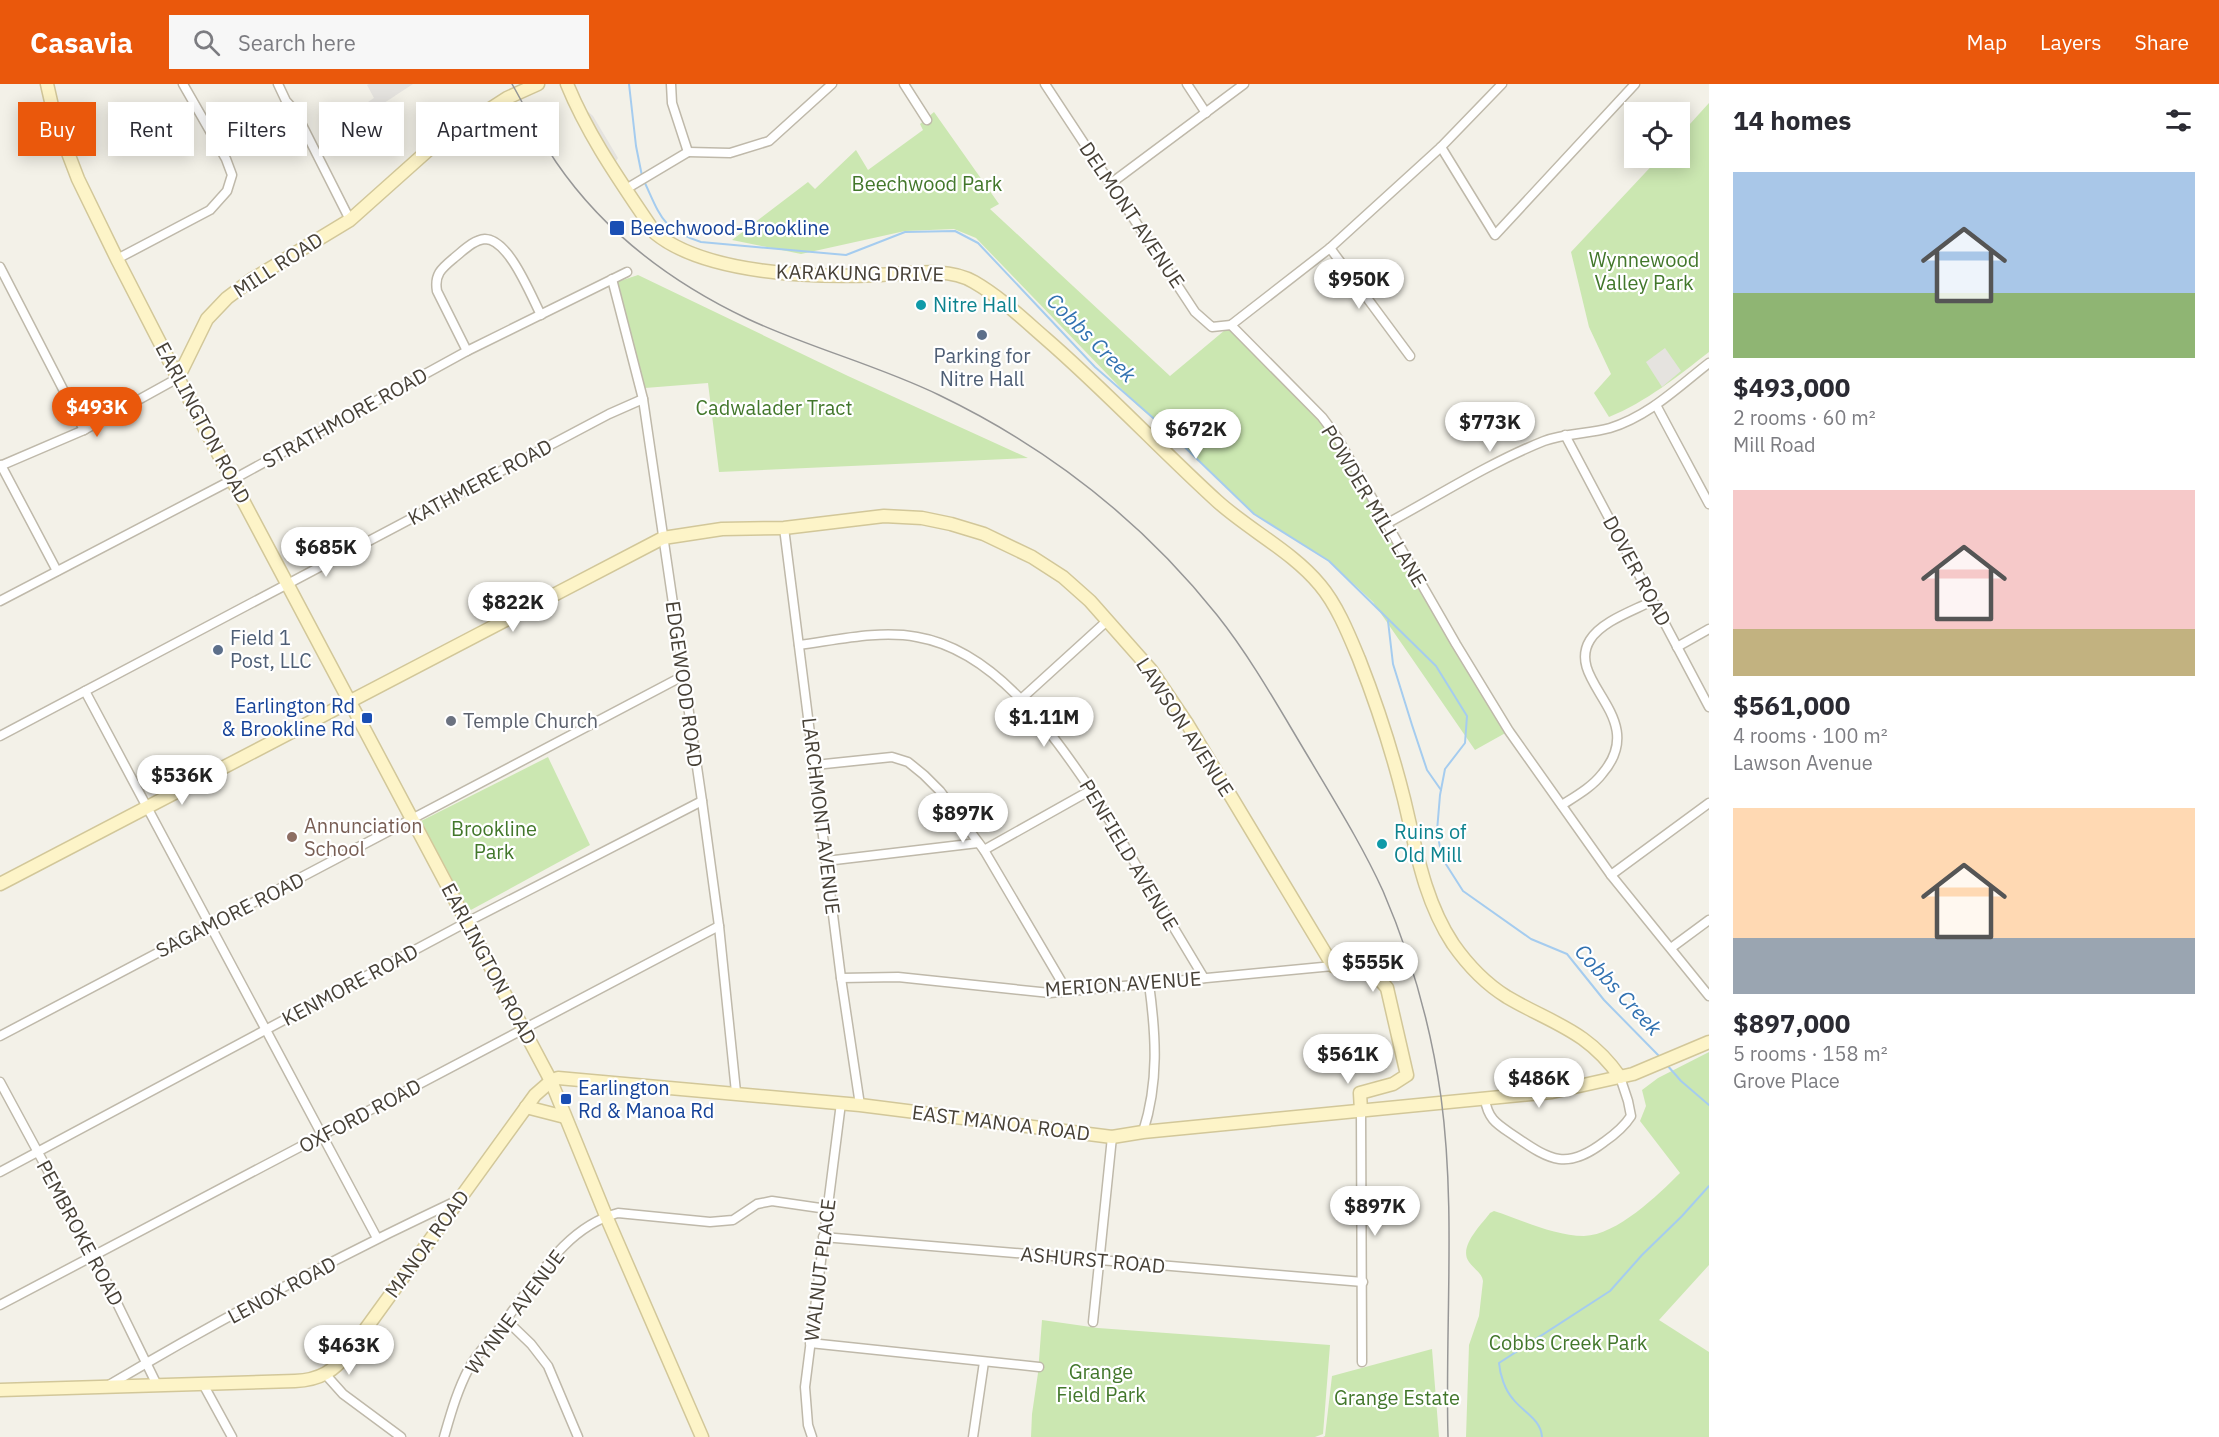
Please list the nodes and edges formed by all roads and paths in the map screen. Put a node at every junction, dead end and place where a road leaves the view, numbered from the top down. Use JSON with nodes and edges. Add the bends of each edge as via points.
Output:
{"nodes":[{"id":1,"x":47,"y":84,"type":"edge"},
{"id":2,"x":183,"y":84,"type":"edge"},
{"id":3,"x":278,"y":84,"type":"edge"},
{"id":4,"x":538,"y":84,"type":"edge"},
{"id":5,"x":567,"y":84,"type":"edge"},
{"id":6,"x":671,"y":84,"type":"edge"},
{"id":7,"x":832,"y":84,"type":"edge"},
{"id":8,"x":904,"y":84,"type":"edge"},
{"id":9,"x":1045,"y":84,"type":"edge"},
{"id":10,"x":1187,"y":84,"type":"edge"},
{"id":11,"x":1244,"y":84,"type":"edge"},
{"id":12,"x":1502,"y":84,"type":"edge"},
{"id":13,"x":1635,"y":84,"type":"edge"},
{"id":14,"x":1206,"y":113,"type":"junction"},
{"id":15,"x":927,"y":120,"type":"dead end"},
{"id":16,"x":1441,"y":147,"type":"junction"},
{"id":17,"x":688,"y":152,"type":"junction"},
{"id":18,"x":1110,"y":184,"type":"junction"},
{"id":19,"x":630,"y":187,"type":"junction"},
{"id":20,"x":350,"y":220,"type":"junction"},
{"id":21,"x":1330,"y":248,"type":"junction"},
{"id":22,"x":117,"y":259,"type":"junction"},
{"id":23,"x":0,"y":267,"type":"edge"},
{"id":24,"x":627,"y":272,"type":"dead end"},
{"id":25,"x":612,"y":279,"type":"junction"},
{"id":26,"x":541,"y":315,"type":"junction"},
{"id":27,"x":1231,"y":326,"type":"junction"},
{"id":28,"x":467,"y":351,"type":"junction"},
{"id":29,"x":1410,"y":356,"type":"dead end"},
{"id":30,"x":1709,"y":363,"type":"edge"},
{"id":31,"x":178,"y":378,"type":"junction"},
{"id":32,"x":643,"y":399,"type":"junction"},
{"id":33,"x":1656,"y":405,"type":"junction"},
{"id":34,"x":84,"y":430,"type":"junction"},
{"id":35,"x":1565,"y":435,"type":"junction"},
{"id":36,"x":0,"y":465,"type":"edge"},
{"id":37,"x":232,"y":480,"type":"junction"},
{"id":38,"x":1709,"y":504,"type":"edge"},
{"id":39,"x":1386,"y":524,"type":"junction"},
{"id":40,"x":784,"y":528,"type":"junction"},
{"id":41,"x":663,"y":537,"type":"junction"},
{"id":42,"x":57,"y":571,"type":"junction"},
{"id":43,"x":288,"y":584,"type":"junction"},
{"id":44,"x":0,"y":601,"type":"edge"},
{"id":45,"x":1652,"y":601,"type":"junction"},
{"id":46,"x":1108,"y":620,"type":"junction"},
{"id":47,"x":1709,"y":629,"type":"edge"},
{"id":48,"x":799,"y":645,"type":"junction"},
{"id":49,"x":1677,"y":647,"type":"junction"},
{"id":50,"x":683,"y":676,"type":"junction"},
{"id":51,"x":85,"y":691,"type":"junction"},
{"id":52,"x":1020,"y":700,"type":"junction"},
{"id":53,"x":350,"y":701,"type":"junction"},
{"id":54,"x":1709,"y":707,"type":"edge"},
{"id":55,"x":0,"y":736,"type":"edge"},
{"id":56,"x":815,"y":765,"type":"junction"},
{"id":57,"x":1091,"y":790,"type":"junction"},
{"id":58,"x":702,"y":801,"type":"junction"},
{"id":59,"x":1709,"y":803,"type":"edge"},
{"id":60,"x":1562,"y":805,"type":"junction"},
{"id":61,"x":148,"y":808,"type":"junction"},
{"id":62,"x":412,"y":818,"type":"junction"},
{"id":63,"x":978,"y":843,"type":"junction"},
{"id":64,"x":984,"y":850,"type":"junction"},
{"id":65,"x":826,"y":861,"type":"junction"},
{"id":66,"x":1611,"y":875,"type":"junction"},
{"id":67,"x":0,"y":884,"type":"edge"},
{"id":68,"x":1709,"y":920,"type":"edge"},
{"id":69,"x":467,"y":922,"type":"junction"},
{"id":70,"x":209,"y":924,"type":"junction"},
{"id":71,"x":718,"y":926,"type":"junction"},
{"id":72,"x":1671,"y":948,"type":"junction"},
{"id":73,"x":1333,"y":966,"type":"junction"},
{"id":74,"x":841,"y":978,"type":"junction"},
{"id":75,"x":1204,"y":978,"type":"junction"},
{"id":76,"x":1149,"y":984,"type":"junction"},
{"id":77,"x":1067,"y":992,"type":"junction"},
{"id":78,"x":1709,"y":996,"type":"edge"},
{"id":79,"x":524,"y":1029,"type":"junction"},
{"id":80,"x":267,"y":1030,"type":"junction"},
{"id":81,"x":0,"y":1036,"type":"edge"},
{"id":82,"x":1709,"y":1042,"type":"edge"},
{"id":83,"x":1620,"y":1077,"type":"junction"},
{"id":84,"x":551,"y":1081,"type":"junction"},
{"id":85,"x":0,"y":1082,"type":"edge"},
{"id":86,"x":736,"y":1092,"type":"junction"},
{"id":87,"x":1485,"y":1099,"type":"junction"},
{"id":88,"x":841,"y":1103,"type":"junction"},
{"id":89,"x":860,"y":1105,"type":"junction"},
{"id":90,"x":526,"y":1107,"type":"junction"},
{"id":91,"x":1361,"y":1111,"type":"junction"},
{"id":92,"x":565,"y":1117,"type":"junction"},
{"id":93,"x":1143,"y":1132,"type":"junction"},
{"id":94,"x":323,"y":1136,"type":"junction"},
{"id":95,"x":1112,"y":1137,"type":"junction"},
{"id":96,"x":38,"y":1152,"type":"junction"},
{"id":97,"x":0,"y":1172,"type":"edge"},
{"id":98,"x":461,"y":1198,"type":"junction"},
{"id":99,"x":827,"y":1209,"type":"junction"},
{"id":100,"x":606,"y":1216,"type":"junction"},
{"id":101,"x":823,"y":1237,"type":"junction"},
{"id":102,"x":377,"y":1238,"type":"junction"},
{"id":103,"x":94,"y":1256,"type":"junction"},
{"id":104,"x":1099,"y":1261,"type":"junction"},
{"id":105,"x":1363,"y":1282,"type":"junction"},
{"id":106,"x":0,"y":1305,"type":"edge"},
{"id":107,"x":506,"y":1320,"type":"junction"},
{"id":108,"x":1093,"y":1322,"type":"dead end"},
{"id":109,"x":810,"y":1343,"type":"junction"},
{"id":110,"x":984,"y":1362,"type":"junction"},
{"id":111,"x":1362,"y":1362,"type":"dead end"},
{"id":112,"x":147,"y":1363,"type":"junction"},
{"id":113,"x":1039,"y":1367,"type":"dead end"},
{"id":114,"x":326,"y":1375,"type":"junction"},
{"id":115,"x":202,"y":1384,"type":"junction"},
{"id":116,"x":157,"y":1385,"type":"junction"},
{"id":117,"x":106,"y":1387,"type":"junction"},
{"id":118,"x":0,"y":1390,"type":"edge"},
{"id":119,"x":232,"y":1437,"type":"edge"},
{"id":120,"x":401,"y":1437,"type":"edge"},
{"id":121,"x":444,"y":1437,"type":"edge"},
{"id":122,"x":578,"y":1437,"type":"edge"},
{"id":123,"x":702,"y":1437,"type":"edge"},
{"id":124,"x":812,"y":1437,"type":"edge"},
{"id":125,"x":973,"y":1437,"type":"edge"}],
"edges":[{"from":1,"to":22,"type":"street","name":"EARLINGTON ROAD","via":[[55,119],[78,179]]},
{"from":2,"to":22,"type":"street","via":[[226,159],[232,175],[227,191],[210,210]]},
{"from":3,"to":20,"type":"street"},
{"from":4,"to":20,"type":"street","name":"MILL ROAD","via":[[507,98],[434,145]]},
{"from":5,"to":19,"type":"street","name":"KARAKUNG DRIVE","via":[[578,112]]},
{"from":6,"to":17,"type":"street","via":[[672,103]]},
{"from":7,"to":17,"type":"street","via":[[769,141],[730,153]]},
{"from":8,"to":15,"type":"street"},
{"from":9,"to":18,"type":"street","name":"DELMONT AVENUE"},
{"from":10,"to":14,"type":"street"},
{"from":11,"to":14,"type":"street"},
{"from":12,"to":16,"type":"street"},
{"from":13,"to":16,"type":"street","via":[[1495,235]]},
{"from":14,"to":18,"type":"street"},
{"from":16,"to":21,"type":"street"},
{"from":17,"to":19,"type":"street"},
{"from":18,"to":27,"type":"street","name":"DELMONT AVENUE","via":[[1195,312],[1212,327]]},
{"from":19,"to":83,"type":"street","name":"KARAKUNG DRIVE","via":[[655,233],[684,251],[723,262],[780,273],[849,277],[940,272],[970,279],[1000,299],[1092,380],[1220,504],[1322,586],[1358,656],[1381,717],[1424,883],[1452,942],[1488,983],[1582,1037]]},
{"from":20,"to":31,"type":"street","name":"MILL ROAD","via":[[227,298],[207,319]]},
{"from":21,"to":27,"type":"street"},
{"from":21,"to":29,"type":"street"},
{"from":22,"to":31,"type":"street","name":"EARLINGTON ROAD"},
{"from":23,"to":34,"type":"street"},
{"from":24,"to":25,"type":"street","name":"STRATHMORE ROAD"},
{"from":25,"to":26,"type":"street","name":"STRATHMORE ROAD"},
{"from":25,"to":32,"type":"street","name":"EDGEWOOD ROAD"},
{"from":26,"to":28,"type":"street","name":"STRATHMORE ROAD"},
{"from":26,"to":28,"type":"street","via":[[509,254],[485,239],[470,244],[440,270],[435,281],[436,291]]},
{"from":27,"to":39,"type":"street","name":"POWDER MILL LANE","via":[[1322,417]]},
{"from":28,"to":37,"type":"street","name":"STRATHMORE ROAD"},
{"from":30,"to":33,"type":"street"},
{"from":31,"to":34,"type":"street"},
{"from":31,"to":37,"type":"street","name":"EARLINGTON ROAD"},
{"from":32,"to":41,"type":"street","name":"EDGEWOOD ROAD"},
{"from":32,"to":43,"type":"street","name":"KATHMERE ROAD"},
{"from":33,"to":35,"type":"street","via":[[1610,428]]},
{"from":33,"to":38,"type":"street"},
{"from":34,"to":36,"type":"street"},
{"from":35,"to":39,"type":"street","via":[[1509,457]]},
{"from":35,"to":45,"type":"street","name":"DOVER ROAD"},
{"from":36,"to":42,"type":"street"},
{"from":37,"to":42,"type":"street","name":"STRATHMORE ROAD"},
{"from":37,"to":43,"type":"street","name":"EARLINGTON ROAD"},
{"from":39,"to":60,"type":"street","name":"POWDER MILL LANE","via":[[1509,731]]},
{"from":40,"to":41,"type":"street","name":"LAWSON AVENUE","via":[[722,529]]},
{"from":40,"to":46,"type":"street","name":"LAWSON AVENUE","via":[[884,516],[951,524],[984,534],[1032,557],[1063,577]]},
{"from":40,"to":48,"type":"street","name":"LARCHMONT AVENUE"},
{"from":41,"to":50,"type":"street","name":"EDGEWOOD ROAD"},
{"from":41,"to":53,"type":"street","name":"LAWSON AVENUE"},
{"from":42,"to":44,"type":"street","name":"STRATHMORE ROAD"},
{"from":43,"to":51,"type":"street","name":"KATHMERE ROAD"},
{"from":43,"to":53,"type":"street","name":"EARLINGTON ROAD"},
{"from":45,"to":49,"type":"street","name":"DOVER ROAD"},
{"from":45,"to":60,"type":"street","via":[[1604,627],[1589,643],[1587,669],[1612,712],[1617,743],[1601,776]]},
{"from":46,"to":52,"type":"street"},
{"from":46,"to":73,"type":"street","name":"LAWSON AVENUE","via":[[1151,670],[1188,725]]},
{"from":47,"to":49,"type":"street"},
{"from":48,"to":52,"type":"street","name":"PENFIELD AVENUE","via":[[863,637],[918,637],[963,654]]},
{"from":48,"to":56,"type":"street","name":"LARCHMONT AVENUE"},
{"from":49,"to":54,"type":"street","name":"DOVER ROAD"},
{"from":50,"to":58,"type":"street","name":"EDGEWOOD ROAD"},
{"from":50,"to":62,"type":"street","name":"SAGAMORE ROAD"},
{"from":51,"to":55,"type":"street","name":"KATHMERE ROAD"},
{"from":51,"to":61,"type":"street"},
{"from":52,"to":57,"type":"street","name":"PENFIELD AVENUE"},
{"from":53,"to":61,"type":"street","name":"LAWSON AVENUE"},
{"from":53,"to":62,"type":"street","name":"EARLINGTON ROAD"},
{"from":56,"to":63,"type":"street","via":[[892,757],[908,762],[940,791]]},
{"from":56,"to":65,"type":"street","name":"LARCHMONT AVENUE"},
{"from":57,"to":64,"type":"street"},
{"from":57,"to":75,"type":"street","name":"PENFIELD AVENUE"},
{"from":58,"to":69,"type":"street","name":"KENMORE ROAD"},
{"from":58,"to":71,"type":"street","name":"EDGEWOOD ROAD"},
{"from":59,"to":66,"type":"street"},
{"from":60,"to":66,"type":"street","name":"POWDER MILL LANE"},
{"from":61,"to":67,"type":"street","name":"LAWSON AVENUE"},
{"from":61,"to":70,"type":"street"},
{"from":62,"to":69,"type":"street","name":"EARLINGTON ROAD"},
{"from":62,"to":70,"type":"street","name":"SAGAMORE ROAD"},
{"from":63,"to":64,"type":"street"},
{"from":63,"to":65,"type":"street"},
{"from":64,"to":77,"type":"street"},
{"from":65,"to":74,"type":"street","name":"LARCHMONT AVENUE"},
{"from":66,"to":72,"type":"street","name":"POWDER MILL LANE"},
{"from":68,"to":72,"type":"street"},
{"from":69,"to":79,"type":"street","name":"EARLINGTON ROAD"},
{"from":69,"to":80,"type":"street","name":"KENMORE ROAD"},
{"from":70,"to":80,"type":"street"},
{"from":70,"to":81,"type":"street","name":"SAGAMORE ROAD"},
{"from":71,"to":79,"type":"street","name":"OXFORD ROAD"},
{"from":71,"to":86,"type":"street","name":"EDGEWOOD ROAD"},
{"from":72,"to":78,"type":"street","name":"POWDER MILL LANE"},
{"from":73,"to":75,"type":"street","name":"MERION AVENUE"},
{"from":73,"to":91,"type":"street","via":[[1364,969],[1378,976],[1387,988],[1407,1075],[1393,1084],[1360,1093]]},
{"from":74,"to":77,"type":"street","name":"MERION AVENUE","via":[[898,977]]},
{"from":74,"to":89,"type":"street","name":"LARCHMONT AVENUE"},
{"from":75,"to":76,"type":"street","name":"MERION AVENUE"},
{"from":76,"to":77,"type":"street","name":"MERION AVENUE"},
{"from":76,"to":93,"type":"street","via":[[1155,1075]]},
{"from":79,"to":84,"type":"street","name":"EARLINGTON ROAD"},
{"from":79,"to":94,"type":"street","name":"OXFORD ROAD"},
{"from":80,"to":94,"type":"street"},
{"from":80,"to":96,"type":"street","name":"KENMORE ROAD"},
{"from":82,"to":83,"type":"street"},
{"from":83,"to":87,"type":"street","via":[[1552,1092]]},
{"from":83,"to":87,"type":"street","via":[[1630,1110],[1628,1121],[1583,1156],[1559,1160],[1544,1155],[1495,1122],[1488,1115]]},
{"from":84,"to":86,"type":"street","name":"EAST MANOA ROAD","via":[[566,1077]]},
{"from":84,"to":90,"type":"street","name":"MANOA ROAD"},
{"from":84,"to":92,"type":"street","name":"EARLINGTON ROAD"},
{"from":85,"to":96,"type":"street","name":"PEMBROKE ROAD"},
{"from":86,"to":88,"type":"street","name":"EAST MANOA ROAD"},
{"from":87,"to":91,"type":"street","name":"EAST MANOA ROAD"},
{"from":88,"to":89,"type":"street","name":"EAST MANOA ROAD"},
{"from":88,"to":99,"type":"street","name":"WALNUT PLACE"},
{"from":89,"to":95,"type":"street","name":"EAST MANOA ROAD"},
{"from":90,"to":92,"type":"street"},
{"from":90,"to":98,"type":"street","name":"MANOA ROAD"},
{"from":91,"to":93,"type":"street","name":"EAST MANOA ROAD"},
{"from":91,"to":105,"type":"street"},
{"from":92,"to":100,"type":"street","name":"EARLINGTON ROAD"},
{"from":93,"to":95,"type":"street","name":"EAST MANOA ROAD"},
{"from":94,"to":102,"type":"street"},
{"from":94,"to":103,"type":"street","name":"OXFORD ROAD"},
{"from":95,"to":104,"type":"street"},
{"from":96,"to":97,"type":"street","name":"KENMORE ROAD"},
{"from":96,"to":103,"type":"street","name":"PEMBROKE ROAD"},
{"from":98,"to":102,"type":"street","name":"LENOX ROAD"},
{"from":98,"to":114,"type":"street","name":"MANOA ROAD","via":[[349,1352]]},
{"from":99,"to":100,"type":"street","via":[[772,1201],[757,1204],[733,1220],[710,1222],[618,1213]]},
{"from":99,"to":101,"type":"street","name":"WALNUT PLACE"},
{"from":100,"to":107,"type":"street","name":"WYNNE AVENUE","via":[[569,1240]]},
{"from":100,"to":123,"type":"street","name":"EARLINGTON ROAD"},
{"from":101,"to":104,"type":"street","name":"ASHURST ROAD"},
{"from":101,"to":109,"type":"street","name":"WALNUT PLACE"},
{"from":102,"to":112,"type":"street","name":"LENOX ROAD"},
{"from":103,"to":106,"type":"street","name":"OXFORD ROAD"},
{"from":103,"to":112,"type":"street","name":"PEMBROKE ROAD"},
{"from":104,"to":105,"type":"street","name":"ASHURST ROAD"},
{"from":104,"to":108,"type":"street"},
{"from":105,"to":111,"type":"street"},
{"from":107,"to":121,"type":"street","name":"WYNNE AVENUE","via":[[470,1366],[452,1404]]},
{"from":107,"to":122,"type":"street","via":[[548,1366]]},
{"from":109,"to":110,"type":"street"},
{"from":109,"to":124,"type":"street","name":"WALNUT PLACE","via":[[805,1387]]},
{"from":110,"to":113,"type":"street"},
{"from":110,"to":125,"type":"street"},
{"from":112,"to":116,"type":"street","name":"PEMBROKE ROAD"},
{"from":112,"to":117,"type":"street","name":"LENOX ROAD"},
{"from":114,"to":115,"type":"street","via":[[308,1380]]},
{"from":114,"to":120,"type":"street","via":[[343,1394]]},
{"from":115,"to":116,"type":"street"},
{"from":115,"to":119,"type":"street"},
{"from":116,"to":117,"type":"street"},
{"from":117,"to":118,"type":"street"}]}
